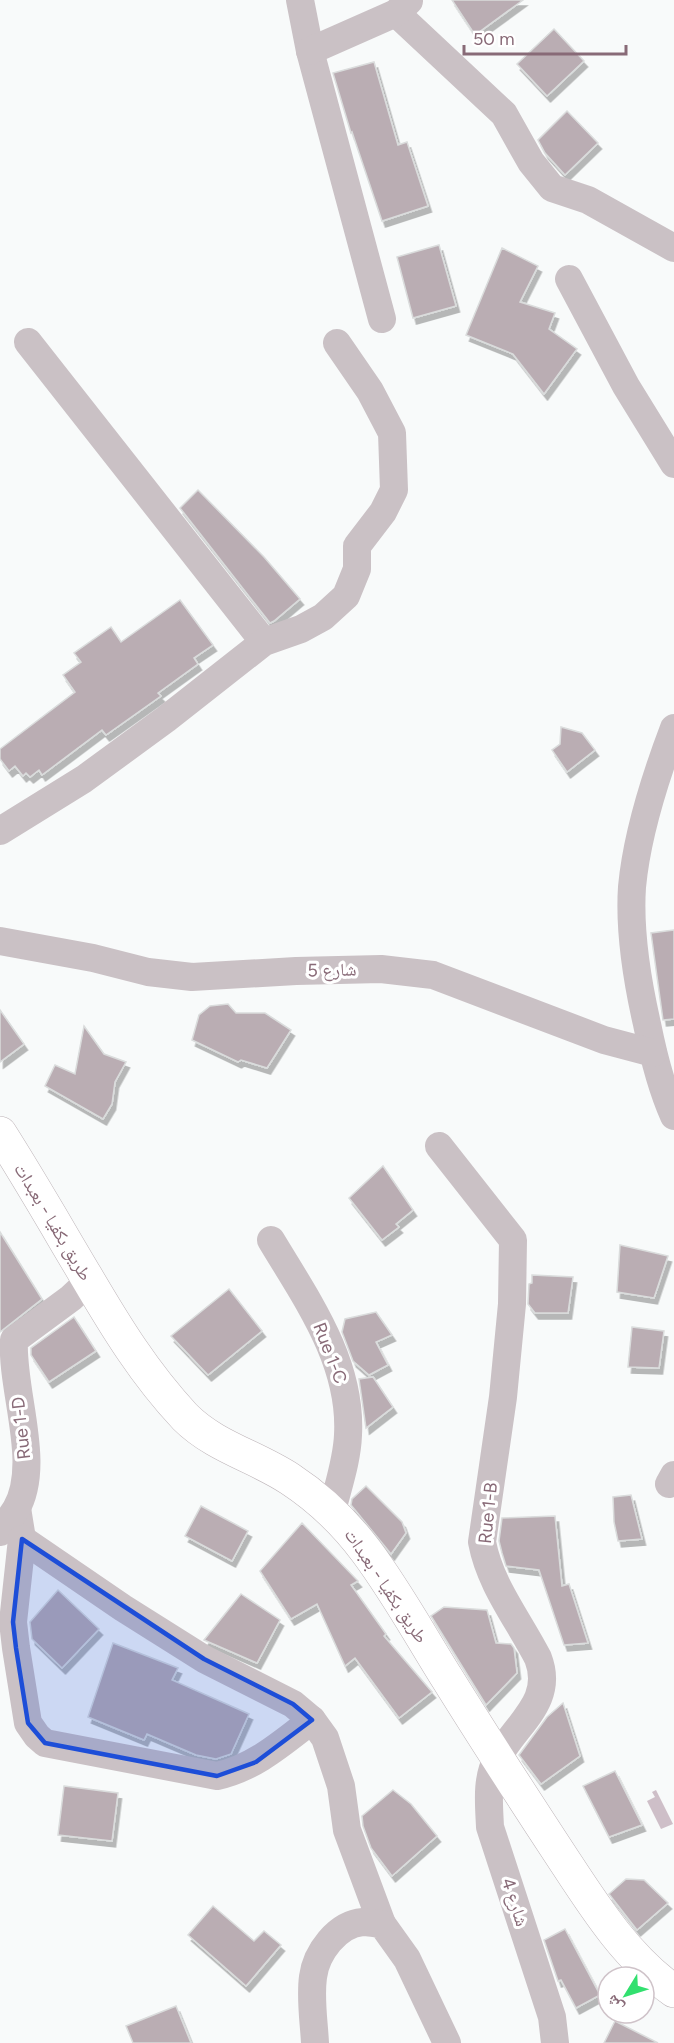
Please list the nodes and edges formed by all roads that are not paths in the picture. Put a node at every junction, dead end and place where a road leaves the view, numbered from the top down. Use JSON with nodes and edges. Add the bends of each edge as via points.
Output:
{"nodes":[{"id":1,"x":300,"y":0,"type":"edge"},
{"id":2,"x":403,"y":7,"type":"edge"},
{"id":3,"x":310,"y":51,"type":"junction"},
{"id":4,"x":674,"y":248,"type":"edge"},
{"id":5,"x":568,"y":279,"type":"dead end"},
{"id":6,"x":382,"y":319,"type":"dead end"},
{"id":7,"x":28,"y":342,"type":"dead end"},
{"id":8,"x":337,"y":343,"type":"dead end"},
{"id":9,"x":674,"y":464,"type":"edge"},
{"id":10,"x":264,"y":642,"type":"junction"},
{"id":11,"x":674,"y":728,"type":"edge"},
{"id":12,"x":0,"y":831,"type":"edge"},
{"id":13,"x":0,"y":941,"type":"edge"},
{"id":14,"x":653,"y":1053,"type":"junction"},
{"id":15,"x":674,"y":1116,"type":"edge"},
{"id":16,"x":0,"y":1133,"type":"edge"},
{"id":17,"x":439,"y":1146,"type":"dead end"},
{"id":18,"x":271,"y":1240,"type":"dead end"},
{"id":19,"x":89,"y":1281,"type":"junction"},
{"id":20,"x":332,"y":1511,"type":"junction"},
{"id":21,"x":11,"y":1536,"type":"edge"},
{"id":22,"x":312,"y":1720,"type":"junction"},
{"id":23,"x":497,"y":1759,"type":"junction"},
{"id":24,"x":382,"y":1924,"type":"junction"},
{"id":25,"x":674,"y":1991,"type":"edge"},
{"id":26,"x":315,"y":2043,"type":"edge"},
{"id":27,"x":447,"y":2043,"type":"edge"},
{"id":28,"x":555,"y":2043,"type":"edge"}],
"edges":[{"from":1,"to":3,"type":"street"},
{"from":2,"to":3,"type":"street"},
{"from":2,"to":4,"type":"street","via":[[504,114],[531,162],[552,188],[588,200]]},
{"from":3,"to":6,"type":"street"},
{"from":5,"to":9,"type":"street"},
{"from":7,"to":10,"type":"street"},
{"from":8,"to":10,"type":"street","via":[[370,391],[392,433],[394,490],[357,546],[357,569],[346,596],[323,617]]},
{"from":10,"to":12,"type":"street","via":[[84,779]]},
{"from":11,"to":14,"type":"street","via":[[649,803],[632,888],[635,952]]},
{"from":13,"to":14,"type":"street","name":"شارع 5","via":[[148,972],[192,977],[381,969],[433,975],[604,1040]]},
{"from":14,"to":15,"type":"street"},
{"from":16,"to":19,"type":"main road","name":"طريق بكفيا - بعبدات"},
{"from":17,"to":23,"type":"street","name":"Rue 1-B","via":[[513,1240],[512,1304],[503,1397],[482,1542],[492,1578],[538,1658],[544,1681],[534,1706]]},
{"from":18,"to":20,"type":"street","name":"Rue 1-C","via":[[318,1317],[340,1368],[348,1434]]},
{"from":19,"to":20,"type":"main road","name":"طريق بكفيا - بعبدات","via":[[139,1362],[186,1418],[230,1450],[289,1478]]},
{"from":19,"to":21,"type":"street","name":"Rue 1-D","via":[[14,1340],[13,1359],[27,1450]]},
{"from":20,"to":23,"type":"main road","name":"طريق بكفيا - بعبدات","via":[[385,1579]]},
{"from":21,"to":22,"type":"street","via":[[204,1659],[293,1704]]},
{"from":21,"to":22,"type":"street","via":[[13,1622],[28,1723],[45,1743],[217,1776],[256,1762]]},
{"from":22,"to":24,"type":"street","via":[[325,1738],[341,1786],[347,1830]]},
{"from":23,"to":25,"type":"main road","name":"طريق بكفيا - بعبدات","via":[[596,1908],[646,1968]]},
{"from":23,"to":28,"type":"street","name":"شارع 4","via":[[488,1798],[490,1827],[552,2017]]},
{"from":24,"to":26,"type":"street","via":[[363,1922],[339,1931],[317,1960],[312,1991]]},
{"from":24,"to":27,"type":"street","via":[[407,1959]]}]}
